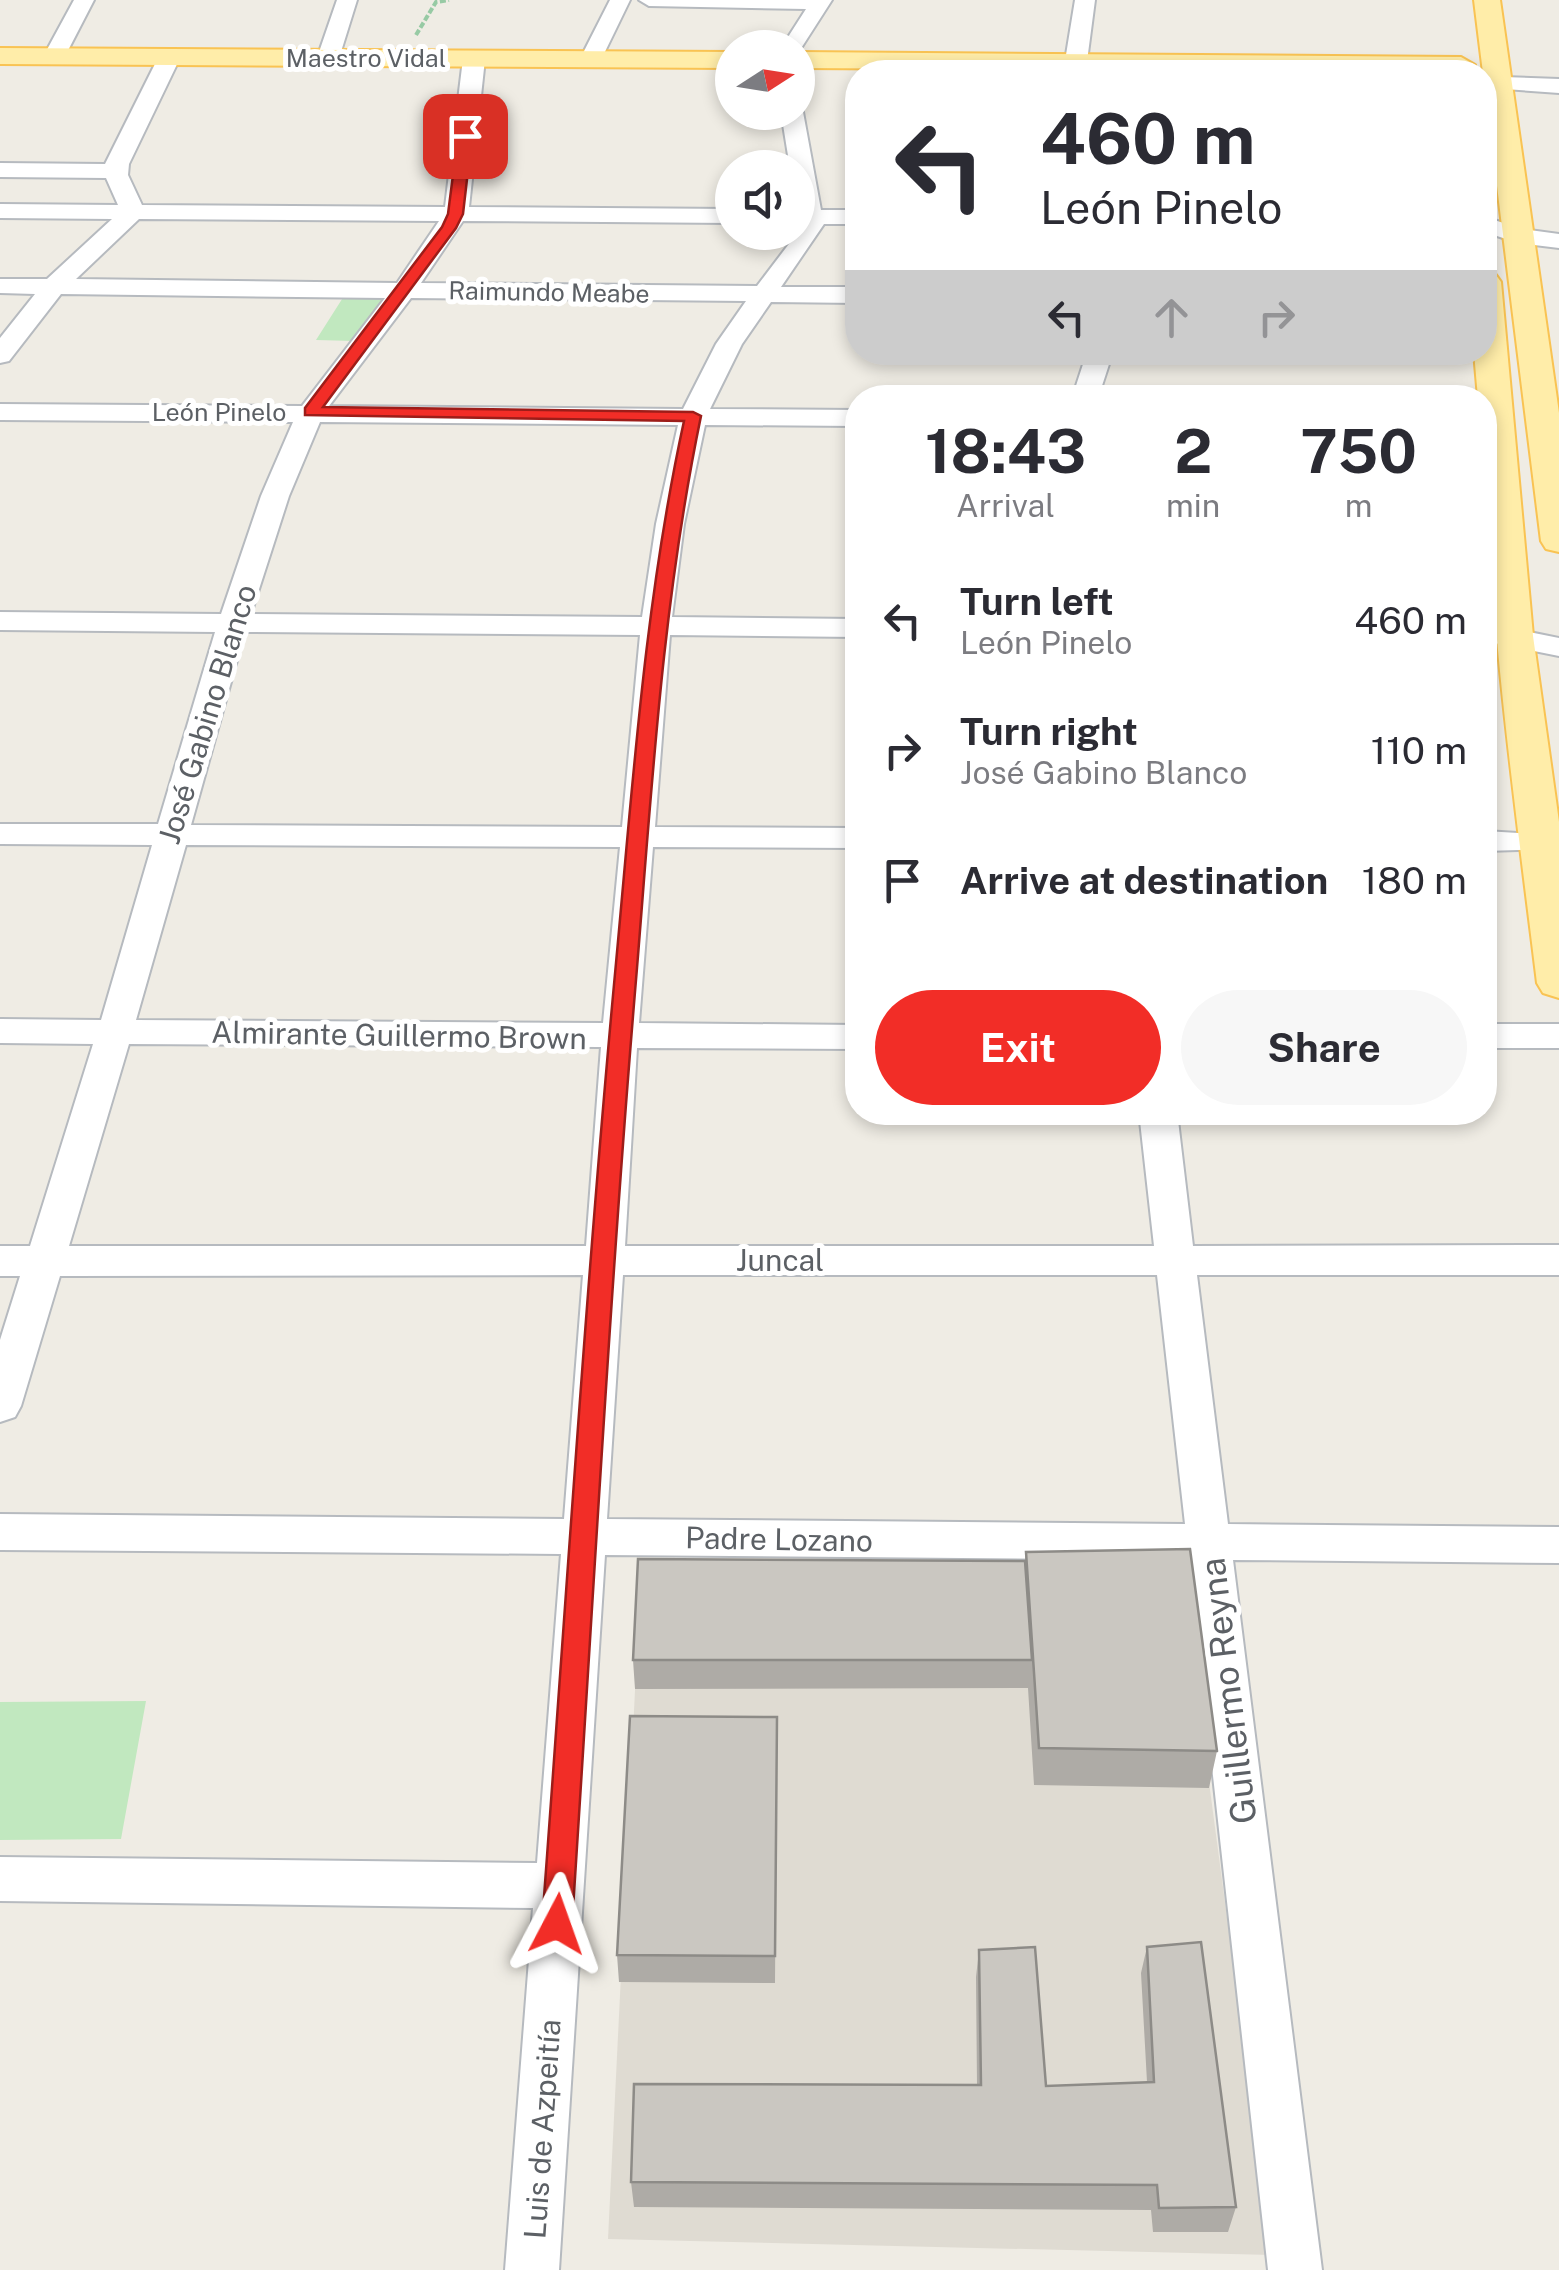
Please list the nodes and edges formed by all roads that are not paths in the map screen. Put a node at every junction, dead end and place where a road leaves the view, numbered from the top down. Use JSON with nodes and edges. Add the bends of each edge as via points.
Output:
{"nodes":[{"id":1,"x":84,"y":0,"type":"edge"},
{"id":2,"x":347,"y":0,"type":"edge"},
{"id":3,"x":620,"y":0,"type":"edge"},
{"id":4,"x":648,"y":0,"type":"edge"},
{"id":5,"x":1085,"y":0,"type":"edge"},
{"id":6,"x":1488,"y":0,"type":"edge"},
{"id":7,"x":821,"y":2,"type":"edge"},
{"id":8,"x":803,"y":30,"type":"edge"},
{"id":9,"x":0,"y":56,"type":"edge"},
{"id":10,"x":54,"y":57,"type":"junction"},
{"id":11,"x":169,"y":58,"type":"junction"},
{"id":12,"x":328,"y":58,"type":"junction"},
{"id":13,"x":474,"y":58,"type":"junction"},
{"id":14,"x":591,"y":59,"type":"junction"},
{"id":15,"x":715,"y":60,"type":"edge"},
{"id":16,"x":815,"y":60,"type":"edge"},
{"id":17,"x":845,"y":60,"type":"edge"},
{"id":18,"x":1076,"y":60,"type":"edge"},
{"id":19,"x":1476,"y":60,"type":"edge"},
{"id":20,"x":1497,"y":73,"type":"edge"},
{"id":21,"x":1559,"y":86,"type":"edge"},
{"id":22,"x":1497,"y":156,"type":"edge"},
{"id":23,"x":0,"y":170,"type":"edge"},
{"id":24,"x":116,"y":171,"type":"junction"},
{"id":25,"x":0,"y":211,"type":"edge"},
{"id":26,"x":133,"y":212,"type":"junction"},
{"id":27,"x":456,"y":214,"type":"junction"},
{"id":28,"x":715,"y":216,"type":"edge"},
{"id":29,"x":815,"y":217,"type":"edge"},
{"id":30,"x":845,"y":217,"type":"edge"},
{"id":31,"x":1497,"y":228,"type":"edge"},
{"id":32,"x":1518,"y":236,"type":"junction"},
{"id":33,"x":1559,"y":240,"type":"edge"},
{"id":34,"x":794,"y":250,"type":"edge"},
{"id":35,"x":0,"y":286,"type":"edge"},
{"id":36,"x":54,"y":286,"type":"junction"},
{"id":37,"x":404,"y":290,"type":"junction"},
{"id":38,"x":761,"y":295,"type":"junction"},
{"id":39,"x":845,"y":295,"type":"edge"},
{"id":40,"x":0,"y":355,"type":"edge"},
{"id":41,"x":0,"y":412,"type":"edge"},
{"id":42,"x":311,"y":412,"type":"junction"},
{"id":43,"x":693,"y":416,"type":"junction"},
{"id":44,"x":845,"y":418,"type":"edge"},
{"id":45,"x":1550,"y":425,"type":"edge"},
{"id":46,"x":1559,"y":541,"type":"edge"},
{"id":47,"x":1497,"y":581,"type":"edge"},
{"id":48,"x":0,"y":621,"type":"edge"},
{"id":49,"x":233,"y":624,"type":"junction"},
{"id":50,"x":656,"y":627,"type":"junction"},
{"id":51,"x":845,"y":628,"type":"edge"},
{"id":52,"x":1499,"y":634,"type":"edge"},
{"id":53,"x":1559,"y":647,"type":"edge"},
{"id":54,"x":0,"y":834,"type":"edge"},
{"id":55,"x":171,"y":836,"type":"junction"},
{"id":56,"x":638,"y":837,"type":"junction"},
{"id":57,"x":845,"y":838,"type":"edge"},
{"id":58,"x":1497,"y":841,"type":"edge"},
{"id":59,"x":1539,"y":842,"type":"junction"},
{"id":60,"x":1557,"y":962,"type":"edge"},
{"id":61,"x":0,"y":1031,"type":"edge"},
{"id":62,"x":114,"y":1032,"type":"junction"},
{"id":63,"x":1497,"y":1036,"type":"edge"},
{"id":64,"x":1559,"y":1036,"type":"edge"},
{"id":65,"x":620,"y":1037,"type":"junction"},
{"id":66,"x":845,"y":1037,"type":"edge"},
{"id":67,"x":1160,"y":1125,"type":"edge"},
{"id":68,"x":606,"y":1259,"type":"junction"},
{"id":69,"x":1559,"y":1260,"type":"edge"},
{"id":70,"x":0,"y":1261,"type":"edge"},
{"id":71,"x":44,"y":1262,"type":"junction"},
{"id":72,"x":1178,"y":1262,"type":"junction"},
{"id":73,"x":0,"y":1406,"type":"edge"},
{"id":74,"x":0,"y":1532,"type":"edge"},
{"id":75,"x":584,"y":1537,"type":"junction"},
{"id":76,"x":1211,"y":1544,"type":"junction"},
{"id":77,"x":1559,"y":1545,"type":"edge"},
{"id":78,"x":0,"y":1880,"type":"edge"},
{"id":79,"x":560,"y":1886,"type":"junction"},
{"id":80,"x":532,"y":2270,"type":"edge"},
{"id":81,"x":1295,"y":2270,"type":"edge"}],
"edges":[{"from":1,"to":10,"type":"street"},
{"from":2,"to":12,"type":"street"},
{"from":3,"to":14,"type":"street"},
{"from":4,"to":7,"type":"street"},
{"from":5,"to":18,"type":"street"},
{"from":6,"to":19,"type":"main road"},
{"from":7,"to":8,"type":"street"},
{"from":9,"to":10,"type":"main road","name":"Maestro Vidal"},
{"from":10,"to":11,"type":"main road","name":"Maestro Vidal"},
{"from":11,"to":12,"type":"main road","name":"Maestro Vidal"},
{"from":11,"to":24,"type":"street"},
{"from":12,"to":13,"type":"main road","name":"Maestro Vidal"},
{"from":13,"to":14,"type":"main road","name":"Maestro Vidal"},
{"from":13,"to":27,"type":"street","name":"José Gabino Blanco"},
{"from":14,"to":15,"type":"main road","name":"Maestro Vidal"},
{"from":16,"to":17,"type":"main road"},
{"from":20,"to":21,"type":"street"},
{"from":22,"to":32,"type":"main road"},
{"from":23,"to":24,"type":"street"},
{"from":24,"to":26,"type":"street"},
{"from":25,"to":26,"type":"street"},
{"from":26,"to":27,"type":"street"},
{"from":26,"to":36,"type":"street"},
{"from":27,"to":28,"type":"street"},
{"from":27,"to":37,"type":"street","name":"José Gabino Blanco"},
{"from":29,"to":30,"type":"street"},
{"from":31,"to":32,"type":"street"},
{"from":32,"to":33,"type":"street"},
{"from":32,"to":45,"type":"main road"},
{"from":34,"to":38,"type":"street","name":"Luis de Azpeitía"},
{"from":35,"to":36,"type":"street","name":"Raimundo Meabe"},
{"from":36,"to":37,"type":"street","name":"Raimundo Meabe"},
{"from":36,"to":40,"type":"street"},
{"from":37,"to":38,"type":"street","name":"Raimundo Meabe"},
{"from":37,"to":42,"type":"street","name":"José Gabino Blanco"},
{"from":38,"to":39,"type":"street","name":"Raimundo Meabe"},
{"from":38,"to":43,"type":"street","name":"Luis de Azpeitía"},
{"from":41,"to":42,"type":"street","name":"León Pinelo"},
{"from":42,"to":43,"type":"street","name":"León Pinelo"},
{"from":42,"to":49,"type":"street","name":"José Gabino Blanco"},
{"from":43,"to":44,"type":"street","name":"León Pinelo"},
{"from":43,"to":50,"type":"street","name":"Luis de Azpeitía"},
{"from":45,"to":46,"type":"main road"},
{"from":47,"to":52,"type":"main road"},
{"from":48,"to":49,"type":"street"},
{"from":49,"to":50,"type":"street"},
{"from":49,"to":55,"type":"street","name":"José Gabino Blanco"},
{"from":50,"to":51,"type":"street"},
{"from":50,"to":56,"type":"street","name":"Luis de Azpeitía"},
{"from":52,"to":53,"type":"street"},
{"from":52,"to":59,"type":"main road"},
{"from":54,"to":55,"type":"street"},
{"from":55,"to":56,"type":"street"},
{"from":55,"to":62,"type":"street","name":"José Gabino Blanco"},
{"from":56,"to":57,"type":"street"},
{"from":56,"to":65,"type":"street","name":"Luis de Azpeitía"},
{"from":58,"to":59,"type":"street"},
{"from":59,"to":60,"type":"main road"},
{"from":61,"to":62,"type":"street","name":"Almirante Guillermo Brown"},
{"from":62,"to":65,"type":"street","name":"Almirante Guillermo Brown"},
{"from":62,"to":71,"type":"street","name":"José Gabino Blanco"},
{"from":63,"to":64,"type":"street"},
{"from":65,"to":66,"type":"street","name":"Almirante Guillermo Brown"},
{"from":65,"to":68,"type":"street","name":"Luis de Azpeitía"},
{"from":67,"to":72,"type":"street","name":"Guillermo Reyna"},
{"from":68,"to":71,"type":"street","name":"Juncal"},
{"from":68,"to":72,"type":"street","name":"Juncal"},
{"from":68,"to":75,"type":"street","name":"Luis de Azpeitía"},
{"from":69,"to":72,"type":"street","name":"Juncal"},
{"from":70,"to":71,"type":"street","name":"Juncal"},
{"from":71,"to":73,"type":"street","name":"José Gabino Blanco"},
{"from":72,"to":76,"type":"street","name":"Guillermo Reyna"},
{"from":74,"to":75,"type":"street","name":"Padre Lozano"},
{"from":75,"to":76,"type":"street","name":"Padre Lozano"},
{"from":75,"to":79,"type":"street","name":"Luis de Azpeitía"},
{"from":76,"to":77,"type":"street","name":"Padre Lozano"},
{"from":76,"to":81,"type":"street","name":"Guillermo Reyna"},
{"from":78,"to":79,"type":"street"},
{"from":79,"to":80,"type":"street","name":"Luis de Azpeitía"}]}
